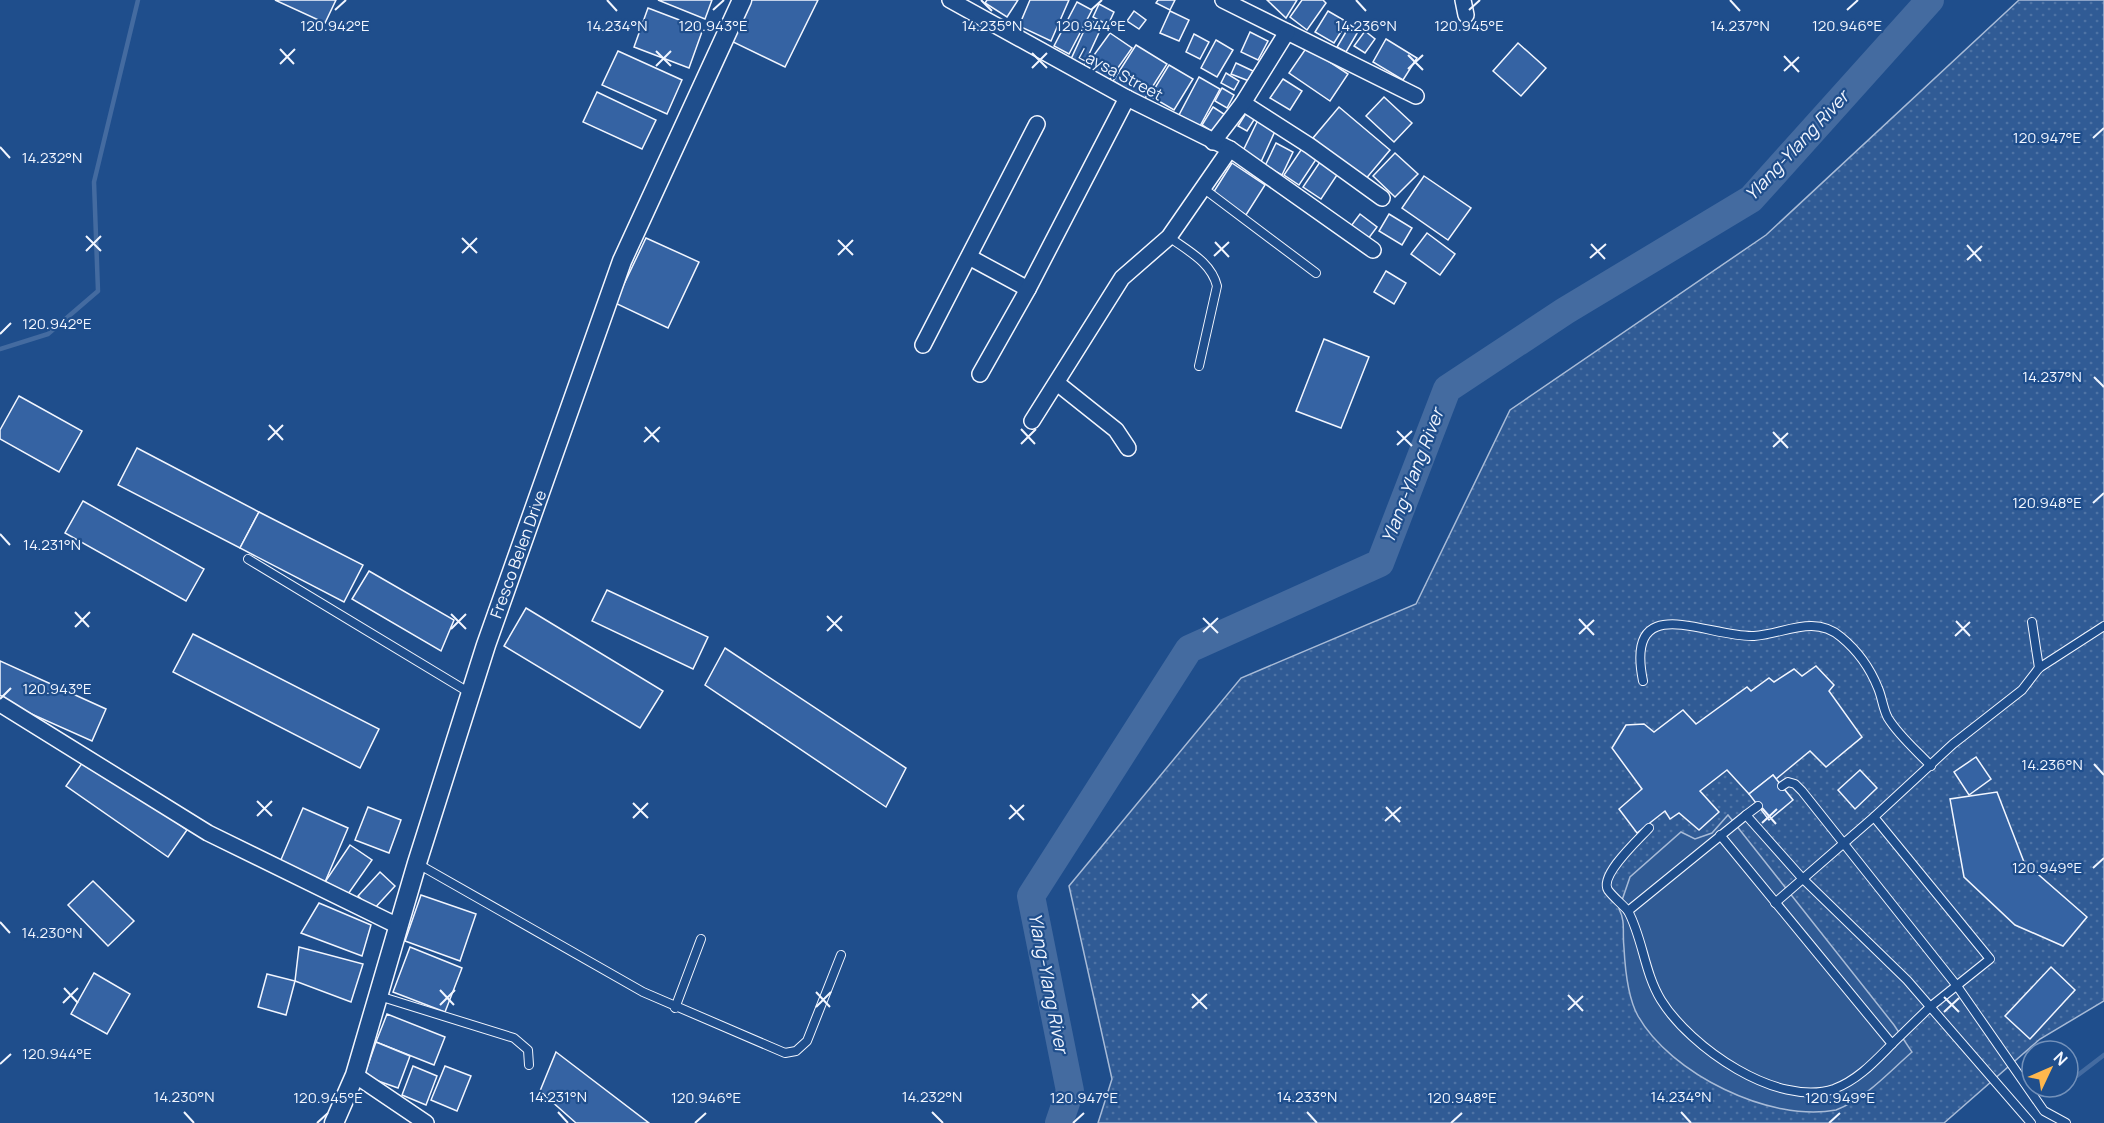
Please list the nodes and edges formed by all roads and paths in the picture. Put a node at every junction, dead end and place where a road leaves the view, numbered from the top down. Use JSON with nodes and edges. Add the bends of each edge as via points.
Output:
{"nodes":[{"id":1,"x":742,"y":0,"type":"edge"},
{"id":2,"x":950,"y":0,"type":"edge"},
{"id":3,"x":1223,"y":0,"type":"edge"},
{"id":4,"x":1287,"y":32,"type":"junction"},
{"id":5,"x":1416,"y":96,"type":"dead end"},
{"id":6,"x":1127,"y":98,"type":"junction"},
{"id":7,"x":1243,"y":103,"type":"junction"},
{"id":8,"x":1037,"y":124,"type":"dead end"},
{"id":9,"x":1213,"y":142,"type":"junction"},
{"id":10,"x":1230,"y":149,"type":"junction"},
{"id":11,"x":1203,"y":188,"type":"junction"},
{"id":12,"x":1382,"y":198,"type":"dead end"},
{"id":13,"x":1169,"y":237,"type":"junction"},
{"id":14,"x":1373,"y":250,"type":"dead end"},
{"id":15,"x":969,"y":256,"type":"junction"},
{"id":16,"x":1316,"y":273,"type":"dead end"},
{"id":17,"x":1028,"y":289,"type":"junction"},
{"id":18,"x":923,"y":345,"type":"dead end"},
{"id":19,"x":1199,"y":366,"type":"dead end"},
{"id":20,"x":980,"y":374,"type":"dead end"},
{"id":21,"x":1057,"y":383,"type":"junction"},
{"id":22,"x":1032,"y":421,"type":"dead end"},
{"id":23,"x":1128,"y":448,"type":"dead end"},
{"id":24,"x":248,"y":559,"type":"dead end"},
{"id":25,"x":2032,"y":622,"type":"dead end"},
{"id":26,"x":2104,"y":626,"type":"edge"},
{"id":27,"x":2039,"y":668,"type":"junction"},
{"id":28,"x":1643,"y":681,"type":"dead end"},
{"id":29,"x":471,"y":693,"type":"junction"},
{"id":30,"x":0,"y":704,"type":"edge"},
{"id":31,"x":1931,"y":766,"type":"junction"},
{"id":32,"x":1782,"y":786,"type":"dead end"},
{"id":33,"x":1758,"y":806,"type":"dead end"},
{"id":34,"x":1746,"y":815,"type":"junction"},
{"id":35,"x":1874,"y":817,"type":"junction"},
{"id":36,"x":1649,"y":828,"type":"dead end"},
{"id":37,"x":1720,"y":834,"type":"junction"},
{"id":38,"x":1843,"y":843,"type":"junction"},
{"id":39,"x":417,"y":863,"type":"junction"},
{"id":40,"x":1802,"y":878,"type":"junction"},
{"id":41,"x":1775,"y":903,"type":"junction"},
{"id":42,"x":1628,"y":911,"type":"junction"},
{"id":43,"x":398,"y":926,"type":"junction"},
{"id":44,"x":701,"y":939,"type":"dead end"},
{"id":45,"x":841,"y":955,"type":"dead end"},
{"id":46,"x":1957,"y":986,"type":"junction"},
{"id":47,"x":377,"y":995,"type":"junction"},
{"id":48,"x":1930,"y":1007,"type":"junction"},
{"id":49,"x":675,"y":1008,"type":"junction"},
{"id":50,"x":1892,"y":1044,"type":"junction"},
{"id":51,"x":529,"y":1065,"type":"dead end"},
{"id":52,"x":355,"y":1075,"type":"junction"},
{"id":53,"x":2044,"y":1111,"type":"junction"},
{"id":54,"x":334,"y":1123,"type":"edge"},
{"id":55,"x":426,"y":1123,"type":"edge"},
{"id":56,"x":2031,"y":1123,"type":"edge"},
{"id":57,"x":2066,"y":1123,"type":"edge"}],
"edges":[{"from":1,"to":29,"type":"street","name":"Fresco Belen Drive","via":[[622,261]]},
{"from":2,"to":6,"type":"street","name":"Laysa Street"},
{"from":3,"to":4,"type":"street"},
{"from":4,"to":5,"type":"street"},
{"from":4,"to":7,"type":"street"},
{"from":6,"to":9,"type":"street","name":"Laysa Street"},
{"from":6,"to":17,"type":"street"},
{"from":7,"to":9,"type":"street"},
{"from":7,"to":12,"type":"street"},
{"from":8,"to":15,"type":"street"},
{"from":9,"to":10,"type":"street","name":"Laysa Street"},
{"from":10,"to":11,"type":"street"},
{"from":10,"to":14,"type":"street","name":"Laysa Street"},
{"from":11,"to":13,"type":"street"},
{"from":11,"to":16,"type":"lane"},
{"from":13,"to":19,"type":"lane","via":[[1205,262],[1217,286]]},
{"from":13,"to":21,"type":"street","via":[[1122,278]]},
{"from":15,"to":17,"type":"street"},
{"from":15,"to":18,"type":"street"},
{"from":17,"to":20,"type":"street"},
{"from":21,"to":22,"type":"street"},
{"from":21,"to":23,"type":"street","via":[[1116,429]]},
{"from":24,"to":29,"type":"lane"},
{"from":25,"to":27,"type":"lane"},
{"from":26,"to":27,"type":"lane"},
{"from":27,"to":31,"type":"lane","via":[[2022,690]]},
{"from":28,"to":31,"type":"lane","via":[[1639,650],[1646,637],[1666,624],[1683,623],[1755,636],[1804,625],[1827,627],[1867,664],[1887,717]]},
{"from":29,"to":39,"type":"street","name":"Fresco Belen Drive"},
{"from":30,"to":43,"type":"street","via":[[208,832]]},
{"from":31,"to":35,"type":"lane"},
{"from":32,"to":38,"type":"lane","via":[[1788,782],[1795,784]]},
{"from":33,"to":34,"type":"lane"},
{"from":34,"to":37,"type":"lane"},
{"from":34,"to":40,"type":"lane"},
{"from":35,"to":38,"type":"lane"},
{"from":35,"to":46,"type":"lane","via":[[1990,959]]},
{"from":36,"to":42,"type":"lane","via":[[1611,870],[1606,881],[1607,888]]},
{"from":37,"to":41,"type":"lane"},
{"from":37,"to":42,"type":"lane"},
{"from":38,"to":40,"type":"lane"},
{"from":38,"to":46,"type":"lane"},
{"from":39,"to":43,"type":"street","name":"Fresco Belen Drive"},
{"from":39,"to":49,"type":"lane"},
{"from":40,"to":41,"type":"lane"},
{"from":40,"to":48,"type":"lane"},
{"from":41,"to":50,"type":"lane"},
{"from":42,"to":50,"type":"lane","via":[[1661,1000],[1692,1036],[1749,1076],[1795,1090],[1833,1089],[1854,1079]]},
{"from":43,"to":47,"type":"street","name":"Fresco Belen Drive"},
{"from":44,"to":49,"type":"lane"},
{"from":45,"to":49,"type":"lane","via":[[807,1041],[796,1051],[784,1053]]},
{"from":46,"to":48,"type":"lane"},
{"from":46,"to":53,"type":"lane"},
{"from":47,"to":51,"type":"lane","via":[[514,1038],[528,1050]]},
{"from":47,"to":52,"type":"street","name":"Fresco Belen Drive"},
{"from":48,"to":50,"type":"lane"},
{"from":48,"to":56,"type":"lane"},
{"from":52,"to":54,"type":"street","name":"Fresco Belen Drive"},
{"from":52,"to":55,"type":"street"},
{"from":53,"to":56,"type":"lane"},
{"from":53,"to":57,"type":"lane"}]}
